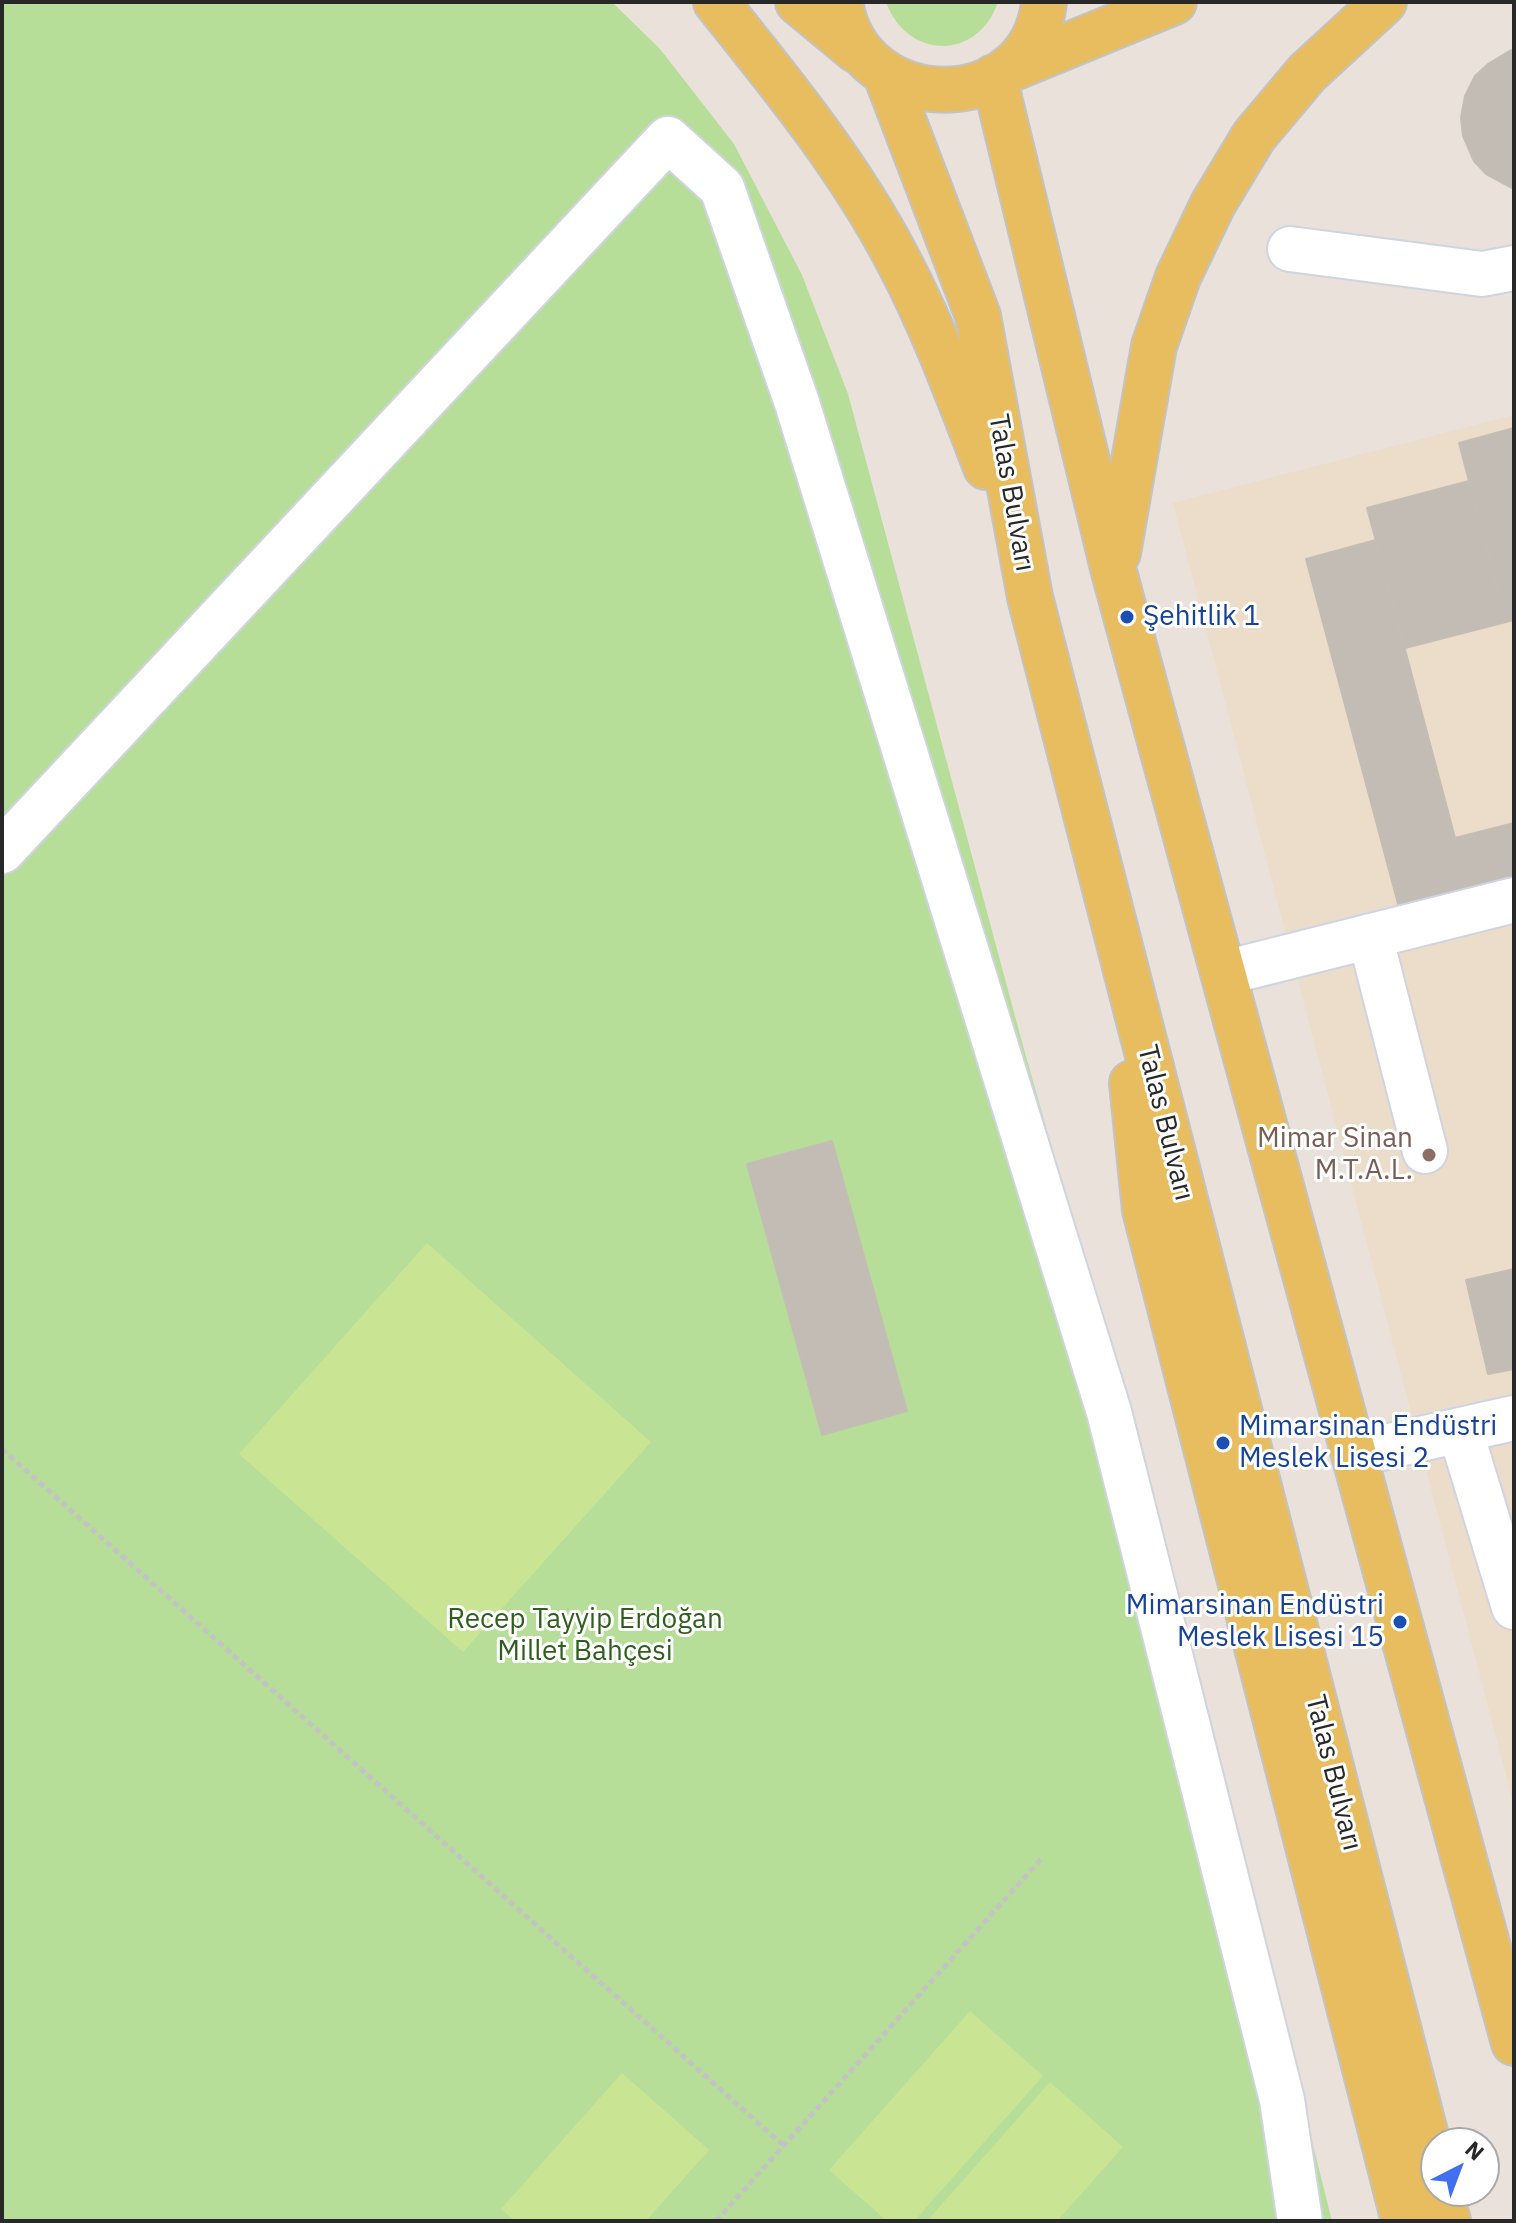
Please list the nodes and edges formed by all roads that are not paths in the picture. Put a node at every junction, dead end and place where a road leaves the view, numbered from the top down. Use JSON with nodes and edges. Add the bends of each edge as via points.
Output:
{"nodes":[{"id":1,"x":716,"y":2,"type":"edge"},
{"id":2,"x":798,"y":2,"type":"edge"},
{"id":3,"x":840,"y":2,"type":"edge"},
{"id":4,"x":1044,"y":2,"type":"edge"},
{"id":5,"x":1174,"y":2,"type":"edge"},
{"id":6,"x":1384,"y":2,"type":"edge"},
{"id":7,"x":876,"y":67,"type":"junction"},
{"id":8,"x":999,"y":75,"type":"junction"},
{"id":9,"x":1290,"y":249,"type":"dead end"},
{"id":10,"x":1514,"y":268,"type":"edge"},
{"id":11,"x":1024,"y":566,"type":"junction"},
{"id":12,"x":1114,"y":572,"type":"junction"},
{"id":13,"x":2,"y":851,"type":"edge"},
{"id":14,"x":1514,"y":900,"type":"edge"},
{"id":15,"x":1117,"y":933,"type":"junction"},
{"id":16,"x":1370,"y":936,"type":"junction"},
{"id":17,"x":1224,"y":973,"type":"junction"},
{"id":18,"x":1425,"y":1151,"type":"dead end"},
{"id":19,"x":1514,"y":1418,"type":"edge"},
{"id":20,"x":1460,"y":1430,"type":"junction"},
{"id":21,"x":1354,"y":1454,"type":"junction"},
{"id":22,"x":1514,"y":1607,"type":"edge"},
{"id":23,"x":1500,"y":1938,"type":"edge"},
{"id":24,"x":1514,"y":2043,"type":"edge"},
{"id":25,"x":1424,"y":2127,"type":"edge"},
{"id":26,"x":1300,"y":2221,"type":"edge"},
{"id":27,"x":1404,"y":2221,"type":"edge"}],
"edges":[{"from":1,"to":11,"type":"main road","via":[[821,135],[897,257],[930,322]]},
{"from":2,"to":7,"type":"main road"},
{"from":3,"to":7,"type":"main road","name":"Talas Bulvarı","via":[[852,39]]},
{"from":4,"to":8,"type":"main road","via":[[1035,34]]},
{"from":5,"to":8,"type":"main road"},
{"from":6,"to":12,"type":"main road","via":[[1307,73],[1254,136],[1178,277],[1154,346]]},
{"from":7,"to":8,"type":"main road","via":[[908,86],[933,91],[958,91]]},
{"from":7,"to":11,"type":"main road","name":"Talas Bulvarı","via":[[978,316]]},
{"from":8,"to":12,"type":"main road"},
{"from":9,"to":10,"type":"street","via":[[1482,274]]},
{"from":11,"to":15,"type":"main road","name":"Talas Bulvarı"},
{"from":12,"to":17,"type":"main road"},
{"from":13,"to":26,"type":"street","via":[[668,139],[722,188],[797,403],[1109,1412],[1282,2100]]},
{"from":14,"to":16,"type":"street"},
{"from":15,"to":25,"type":"main road","name":"Talas Bulvarı"},
{"from":15,"to":27,"type":"main road","via":[[1145,1210]]},
{"from":16,"to":17,"type":"street"},
{"from":16,"to":18,"type":"street"},
{"from":17,"to":21,"type":"main road"},
{"from":19,"to":20,"type":"street"},
{"from":20,"to":21,"type":"street"},
{"from":20,"to":22,"type":"street"},
{"from":21,"to":23,"type":"main road"},
{"from":23,"to":24,"type":"main road"}]}
